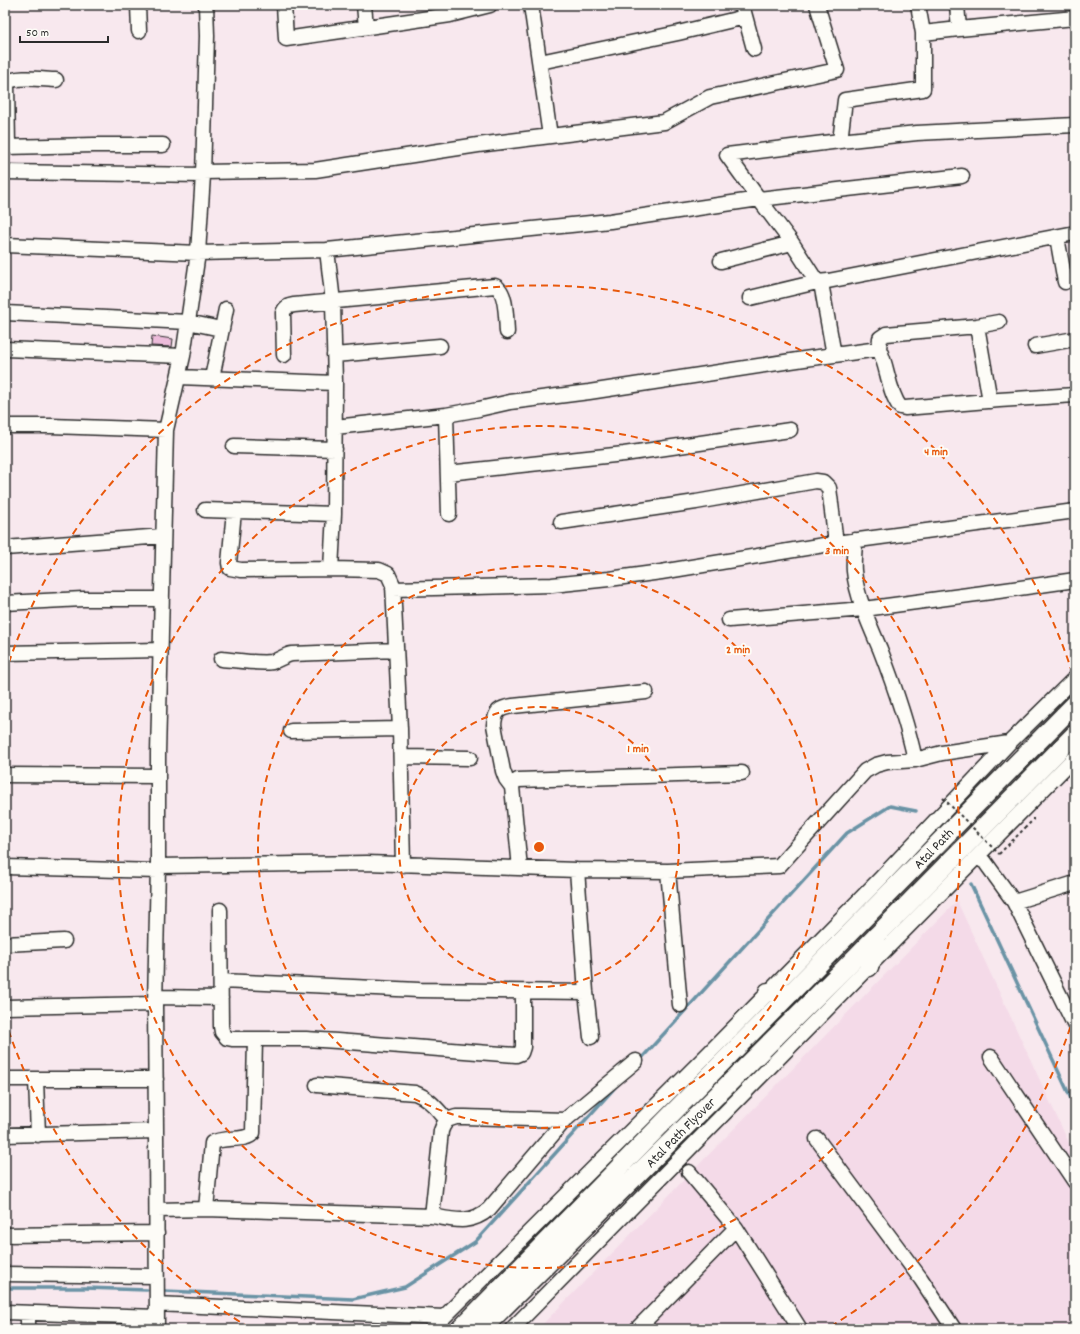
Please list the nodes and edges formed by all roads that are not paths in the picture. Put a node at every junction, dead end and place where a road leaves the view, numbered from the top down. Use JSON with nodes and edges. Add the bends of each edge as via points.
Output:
{"nodes":[{"id":1,"x":138,"y":5,"type":"edge"},
{"id":2,"x":206,"y":5,"type":"edge"},
{"id":3,"x":284,"y":5,"type":"edge"},
{"id":4,"x":364,"y":5,"type":"edge"},
{"id":5,"x":490,"y":5,"type":"edge"},
{"id":6,"x":531,"y":5,"type":"edge"},
{"id":7,"x":818,"y":5,"type":"edge"},
{"id":8,"x":918,"y":5,"type":"edge"},
{"id":9,"x":957,"y":5,"type":"edge"},
{"id":10,"x":743,"y":11,"type":"edge"},
{"id":11,"x":1075,"y":18,"type":"edge"},
{"id":12,"x":366,"y":27,"type":"junction"},
{"id":13,"x":959,"y":29,"type":"junction"},
{"id":14,"x":139,"y":31,"type":"dead end"},
{"id":15,"x":923,"y":33,"type":"junction"},
{"id":16,"x":754,"y":49,"type":"dead end"},
{"id":17,"x":540,"y":62,"type":"junction"},
{"id":18,"x":56,"y":80,"type":"dead end"},
{"id":19,"x":1075,"y":125,"type":"edge"},
{"id":20,"x":550,"y":136,"type":"junction"},
{"id":21,"x":840,"y":141,"type":"junction"},
{"id":22,"x":163,"y":145,"type":"dead end"},
{"id":23,"x":6,"y":147,"type":"edge"},
{"id":24,"x":5,"y":172,"type":"edge"},
{"id":25,"x":203,"y":174,"type":"junction"},
{"id":26,"x":962,"y":176,"type":"dead end"},
{"id":27,"x":760,"y":199,"type":"junction"},
{"id":28,"x":1075,"y":233,"type":"edge"},
{"id":29,"x":1057,"y":237,"type":"junction"},
{"id":30,"x":792,"y":243,"type":"junction"},
{"id":31,"x":5,"y":245,"type":"edge"},
{"id":32,"x":327,"y":250,"type":"junction"},
{"id":33,"x":198,"y":253,"type":"junction"},
{"id":34,"x":721,"y":261,"type":"dead end"},
{"id":35,"x":819,"y":282,"type":"junction"},
{"id":36,"x":1065,"y":282,"type":"dead end"},
{"id":37,"x":750,"y":298,"type":"dead end"},
{"id":38,"x":333,"y":302,"type":"junction"},
{"id":39,"x":226,"y":309,"type":"dead end"},
{"id":40,"x":5,"y":313,"type":"edge"},
{"id":41,"x":188,"y":322,"type":"junction"},
{"id":42,"x":999,"y":322,"type":"dead end"},
{"id":43,"x":977,"y":326,"type":"junction"},
{"id":44,"x":221,"y":329,"type":"junction"},
{"id":45,"x":507,"y":332,"type":"dead end"},
{"id":46,"x":1075,"y":339,"type":"edge"},
{"id":47,"x":440,"y":346,"type":"dead end"},
{"id":48,"x":1035,"y":346,"type":"dead end"},
{"id":49,"x":5,"y":349,"type":"edge"},
{"id":50,"x":879,"y":349,"type":"junction"},
{"id":51,"x":284,"y":355,"type":"dead end"},
{"id":52,"x":334,"y":355,"type":"junction"},
{"id":53,"x":184,"y":356,"type":"junction"},
{"id":54,"x":834,"y":356,"type":"junction"},
{"id":55,"x":179,"y":377,"type":"junction"},
{"id":56,"x":212,"y":378,"type":"junction"},
{"id":57,"x":335,"y":383,"type":"junction"},
{"id":58,"x":1075,"y":395,"type":"edge"},
{"id":59,"x":990,"y":401,"type":"junction"},
{"id":60,"x":446,"y":415,"type":"junction"},
{"id":61,"x":5,"y":426,"type":"edge"},
{"id":62,"x":335,"y":427,"type":"junction"},
{"id":63,"x":166,"y":430,"type":"junction"},
{"id":64,"x":790,"y":430,"type":"dead end"},
{"id":65,"x":234,"y":446,"type":"dead end"},
{"id":66,"x":335,"y":449,"type":"junction"},
{"id":67,"x":448,"y":473,"type":"junction"},
{"id":68,"x":205,"y":510,"type":"dead end"},
{"id":69,"x":234,"y":511,"type":"junction"},
{"id":70,"x":1075,"y":511,"type":"edge"},
{"id":71,"x":334,"y":514,"type":"junction"},
{"id":72,"x":449,"y":514,"type":"dead end"},
{"id":73,"x":561,"y":522,"type":"dead end"},
{"id":74,"x":163,"y":536,"type":"junction"},
{"id":75,"x":845,"y":541,"type":"junction"},
{"id":76,"x":5,"y":548,"type":"edge"},
{"id":77,"x":331,"y":569,"type":"junction"},
{"id":78,"x":1075,"y":580,"type":"edge"},
{"id":79,"x":393,"y":589,"type":"junction"},
{"id":80,"x":162,"y":599,"type":"junction"},
{"id":81,"x":5,"y":603,"type":"edge"},
{"id":82,"x":864,"y":609,"type":"junction"},
{"id":83,"x":729,"y":620,"type":"dead end"},
{"id":84,"x":160,"y":650,"type":"junction"},
{"id":85,"x":396,"y":650,"type":"junction"},
{"id":86,"x":5,"y":653,"type":"edge"},
{"id":87,"x":221,"y":659,"type":"dead end"},
{"id":88,"x":1075,"y":678,"type":"edge"},
{"id":89,"x":646,"y":692,"type":"dead end"},
{"id":90,"x":1075,"y":704,"type":"edge"},
{"id":91,"x":400,"y":729,"type":"junction"},
{"id":92,"x":291,"y":731,"type":"dead end"},
{"id":93,"x":1075,"y":734,"type":"edge"},
{"id":94,"x":1009,"y":743,"type":"junction"},
{"id":95,"x":401,"y":757,"type":"junction"},
{"id":96,"x":1075,"y":757,"type":"edge"},
{"id":97,"x":470,"y":758,"type":"dead end"},
{"id":98,"x":916,"y":760,"type":"junction"},
{"id":99,"x":742,"y":773,"type":"dead end"},
{"id":100,"x":5,"y":776,"type":"edge"},
{"id":101,"x":158,"y":776,"type":"junction"},
{"id":102,"x":512,"y":787,"type":"junction"},
{"id":103,"x":977,"y":857,"type":"junction"},
{"id":104,"x":403,"y":865,"type":"junction"},
{"id":105,"x":5,"y":868,"type":"edge"},
{"id":106,"x":158,"y":868,"type":"junction"},
{"id":107,"x":520,"y":868,"type":"junction"},
{"id":108,"x":577,"y":870,"type":"junction"},
{"id":109,"x":668,"y":871,"type":"junction"},
{"id":110,"x":1075,"y":883,"type":"edge"},
{"id":111,"x":1014,"y":902,"type":"junction"},
{"id":112,"x":220,"y":910,"type":"dead end"},
{"id":113,"x":877,"y":934,"type":"junction"},
{"id":114,"x":64,"y":941,"type":"dead end"},
{"id":115,"x":5,"y":944,"type":"edge"},
{"id":116,"x":869,"y":967,"type":"junction"},
{"id":117,"x":221,"y":981,"type":"junction"},
{"id":118,"x":523,"y":992,"type":"junction"},
{"id":119,"x":586,"y":992,"type":"junction"},
{"id":120,"x":768,"y":992,"type":"junction"},
{"id":121,"x":791,"y":993,"type":"junction"},
{"id":122,"x":221,"y":998,"type":"junction"},
{"id":123,"x":155,"y":1001,"type":"junction"},
{"id":124,"x":680,"y":1005,"type":"dead end"},
{"id":125,"x":5,"y":1007,"type":"edge"},
{"id":126,"x":1075,"y":1026,"type":"edge"},
{"id":127,"x":591,"y":1037,"type":"dead end"},
{"id":128,"x":255,"y":1039,"type":"junction"},
{"id":129,"x":991,"y":1057,"type":"dead end"},
{"id":130,"x":636,"y":1061,"type":"dead end"},
{"id":131,"x":5,"y":1079,"type":"edge"},
{"id":132,"x":36,"y":1079,"type":"junction"},
{"id":133,"x":156,"y":1079,"type":"junction"},
{"id":134,"x":317,"y":1085,"type":"dead end"},
{"id":135,"x":447,"y":1120,"type":"junction"},
{"id":136,"x":565,"y":1120,"type":"junction"},
{"id":137,"x":156,"y":1131,"type":"junction"},
{"id":138,"x":5,"y":1135,"type":"edge"},
{"id":139,"x":38,"y":1135,"type":"junction"},
{"id":140,"x":817,"y":1139,"type":"dead end"},
{"id":141,"x":689,"y":1172,"type":"dead end"},
{"id":142,"x":1074,"y":1179,"type":"edge"},
{"id":143,"x":206,"y":1209,"type":"junction"},
{"id":144,"x":157,"y":1210,"type":"junction"},
{"id":145,"x":432,"y":1216,"type":"junction"},
{"id":146,"x":736,"y":1228,"type":"junction"},
{"id":147,"x":157,"y":1233,"type":"junction"},
{"id":148,"x":5,"y":1234,"type":"edge"},
{"id":149,"x":5,"y":1274,"type":"edge"},
{"id":150,"x":156,"y":1276,"type":"junction"},
{"id":151,"x":5,"y":1312,"type":"edge"},
{"id":152,"x":28,"y":1313,"type":"junction"},
{"id":153,"x":157,"y":1317,"type":"edge"},
{"id":154,"x":444,"y":1317,"type":"junction"},
{"id":155,"x":28,"y":1329,"type":"edge"},
{"id":156,"x":432,"y":1329,"type":"edge"},
{"id":157,"x":460,"y":1329,"type":"edge"},
{"id":158,"x":482,"y":1329,"type":"edge"},
{"id":159,"x":512,"y":1329,"type":"edge"},
{"id":160,"x":637,"y":1329,"type":"edge"},
{"id":161,"x":800,"y":1329,"type":"edge"},
{"id":162,"x":954,"y":1329,"type":"edge"}],
"edges":[{"from":1,"to":14,"type":"street"},
{"from":2,"to":25,"type":"street"},
{"from":3,"to":12,"type":"street","via":[[286,38]]},
{"from":4,"to":12,"type":"street"},
{"from":5,"to":12,"type":"street","via":[[450,15]]},
{"from":6,"to":17,"type":"street"},
{"from":7,"to":20,"type":"street","via":[[837,70],[710,97],[664,122]]},
{"from":8,"to":15,"type":"street"},
{"from":9,"to":13,"type":"street"},
{"from":10,"to":16,"type":"street"},
{"from":10,"to":17,"type":"street","via":[[678,33]]},
{"from":11,"to":13,"type":"street"},
{"from":13,"to":15,"type":"street"},
{"from":15,"to":21,"type":"street","via":[[924,89],[845,100]]},
{"from":17,"to":20,"type":"street"},
{"from":18,"to":23,"type":"street","via":[[17,79],[7,83]]},
{"from":19,"to":21,"type":"street","via":[[917,133]]},
{"from":20,"to":25,"type":"street","via":[[315,170]]},
{"from":21,"to":27,"type":"street","via":[[727,155]]},
{"from":22,"to":23,"type":"street"},
{"from":24,"to":25,"type":"street"},
{"from":25,"to":33,"type":"street"},
{"from":26,"to":27,"type":"street"},
{"from":27,"to":30,"type":"street"},
{"from":27,"to":32,"type":"street","via":[[610,221]]},
{"from":28,"to":29,"type":"street"},
{"from":29,"to":35,"type":"street"},
{"from":29,"to":36,"type":"street"},
{"from":30,"to":34,"type":"street"},
{"from":30,"to":35,"type":"street"},
{"from":31,"to":33,"type":"street"},
{"from":32,"to":33,"type":"street"},
{"from":32,"to":38,"type":"street"},
{"from":33,"to":41,"type":"street"},
{"from":35,"to":37,"type":"street"},
{"from":35,"to":54,"type":"street"},
{"from":38,"to":45,"type":"street","via":[[495,286],[501,290],[504,298]]},
{"from":38,"to":51,"type":"street","via":[[294,305],[284,309]]},
{"from":38,"to":52,"type":"street"},
{"from":39,"to":44,"type":"street"},
{"from":40,"to":41,"type":"street"},
{"from":41,"to":44,"type":"street"},
{"from":41,"to":53,"type":"street"},
{"from":42,"to":43,"type":"street"},
{"from":43,"to":50,"type":"street","via":[[886,334],[880,338]]},
{"from":43,"to":59,"type":"street"},
{"from":44,"to":56,"type":"street"},
{"from":46,"to":48,"type":"street"},
{"from":47,"to":52,"type":"street"},
{"from":49,"to":53,"type":"street"},
{"from":50,"to":54,"type":"street"},
{"from":50,"to":59,"type":"street","via":[[884,358],[894,397],[900,407]]},
{"from":52,"to":57,"type":"street"},
{"from":53,"to":55,"type":"street"},
{"from":54,"to":60,"type":"street","via":[[510,402]]},
{"from":55,"to":56,"type":"street"},
{"from":55,"to":63,"type":"street"},
{"from":56,"to":57,"type":"street"},
{"from":57,"to":62,"type":"street"},
{"from":58,"to":59,"type":"street"},
{"from":60,"to":62,"type":"street"},
{"from":60,"to":67,"type":"street"},
{"from":61,"to":63,"type":"street"},
{"from":62,"to":66,"type":"street"},
{"from":63,"to":74,"type":"street"},
{"from":64,"to":67,"type":"street","via":[[624,454]]},
{"from":65,"to":66,"type":"street"},
{"from":66,"to":71,"type":"street"},
{"from":67,"to":72,"type":"street"},
{"from":68,"to":69,"type":"street"},
{"from":69,"to":71,"type":"street"},
{"from":69,"to":77,"type":"street","via":[[230,568]]},
{"from":70,"to":75,"type":"street"},
{"from":71,"to":77,"type":"street"},
{"from":73,"to":75,"type":"street","via":[[816,481],[823,482],[829,488]]},
{"from":74,"to":76,"type":"street"},
{"from":74,"to":80,"type":"street"},
{"from":75,"to":79,"type":"street","via":[[609,579],[552,584]]},
{"from":75,"to":82,"type":"street"},
{"from":77,"to":79,"type":"street","via":[[379,570],[388,574]]},
{"from":78,"to":82,"type":"street"},
{"from":79,"to":85,"type":"street"},
{"from":80,"to":81,"type":"street","via":[[83,599]]},
{"from":80,"to":84,"type":"street"},
{"from":82,"to":83,"type":"street"},
{"from":82,"to":98,"type":"street","via":[[897,693]]},
{"from":84,"to":86,"type":"street"},
{"from":84,"to":101,"type":"street"},
{"from":85,"to":87,"type":"street","via":[[288,654],[275,661],[265,662]]},
{"from":85,"to":91,"type":"street"},
{"from":88,"to":94,"type":"street"},
{"from":89,"to":102,"type":"street","via":[[501,709],[494,718],[494,725],[503,771]]},
{"from":90,"to":121,"type":"main road","name":"Atal Path"},
{"from":91,"to":92,"type":"street"},
{"from":91,"to":95,"type":"street"},
{"from":93,"to":113,"type":"main road","name":"Atal Path Flyover"},
{"from":94,"to":98,"type":"street","via":[[942,753]]},
{"from":94,"to":120,"type":"street"},
{"from":95,"to":97,"type":"street"},
{"from":95,"to":104,"type":"street"},
{"from":96,"to":103,"type":"street"},
{"from":98,"to":109,"type":"street","via":[[887,762],[865,771],[779,866]]},
{"from":99,"to":102,"type":"street","via":[[522,780],[515,782]]},
{"from":100,"to":101,"type":"street"},
{"from":101,"to":106,"type":"street"},
{"from":102,"to":107,"type":"street"},
{"from":103,"to":111,"type":"street","via":[[985,862]]},
{"from":103,"to":116,"type":"street"},
{"from":104,"to":106,"type":"street","via":[[367,863]]},
{"from":104,"to":107,"type":"street"},
{"from":105,"to":106,"type":"street"},
{"from":106,"to":123,"type":"street"},
{"from":107,"to":108,"type":"street"},
{"from":108,"to":109,"type":"street"},
{"from":108,"to":119,"type":"street"},
{"from":109,"to":124,"type":"street"},
{"from":110,"to":111,"type":"street"},
{"from":111,"to":126,"type":"street"},
{"from":112,"to":117,"type":"street"},
{"from":113,"to":116,"type":"main road"},
{"from":113,"to":158,"type":"main road","name":"Atal Path Flyover"},
{"from":114,"to":115,"type":"street"},
{"from":116,"to":159,"type":"street"},
{"from":117,"to":118,"type":"street"},
{"from":117,"to":122,"type":"street"},
{"from":118,"to":119,"type":"street"},
{"from":118,"to":128,"type":"street","via":[[523,1048],[521,1053],[516,1055],[337,1041]]},
{"from":119,"to":127,"type":"street"},
{"from":120,"to":121,"type":"main road"},
{"from":120,"to":154,"type":"street"},
{"from":121,"to":157,"type":"main road","name":"Atal Path Flyover"},
{"from":122,"to":123,"type":"street"},
{"from":122,"to":128,"type":"street","via":[[221,1026],[224,1036],[232,1039]]},
{"from":123,"to":125,"type":"street"},
{"from":123,"to":133,"type":"street"},
{"from":128,"to":143,"type":"street","via":[[253,1133],[248,1137],[212,1143]]},
{"from":129,"to":142,"type":"street"},
{"from":130,"to":136,"type":"street"},
{"from":131,"to":132,"type":"street"},
{"from":132,"to":133,"type":"street"},
{"from":132,"to":139,"type":"street"},
{"from":133,"to":137,"type":"street"},
{"from":134,"to":135,"type":"street","via":[[415,1093],[428,1100]]},
{"from":135,"to":136,"type":"street","via":[[456,1117]]},
{"from":135,"to":145,"type":"street","via":[[441,1131]]},
{"from":136,"to":145,"type":"street","via":[[482,1215],[467,1220]]},
{"from":137,"to":139,"type":"street"},
{"from":137,"to":144,"type":"street"},
{"from":138,"to":139,"type":"street"},
{"from":140,"to":162,"type":"street","via":[[921,1279]]},
{"from":141,"to":146,"type":"street"},
{"from":143,"to":144,"type":"street"},
{"from":143,"to":145,"type":"street"},
{"from":144,"to":147,"type":"street"},
{"from":146,"to":160,"type":"street"},
{"from":146,"to":161,"type":"street"},
{"from":147,"to":148,"type":"street"},
{"from":147,"to":150,"type":"street"},
{"from":149,"to":150,"type":"street"},
{"from":150,"to":153,"type":"street"},
{"from":151,"to":152,"type":"street"},
{"from":152,"to":153,"type":"street"},
{"from":152,"to":155,"type":"street"},
{"from":153,"to":154,"type":"street"},
{"from":154,"to":156,"type":"street"}]}
